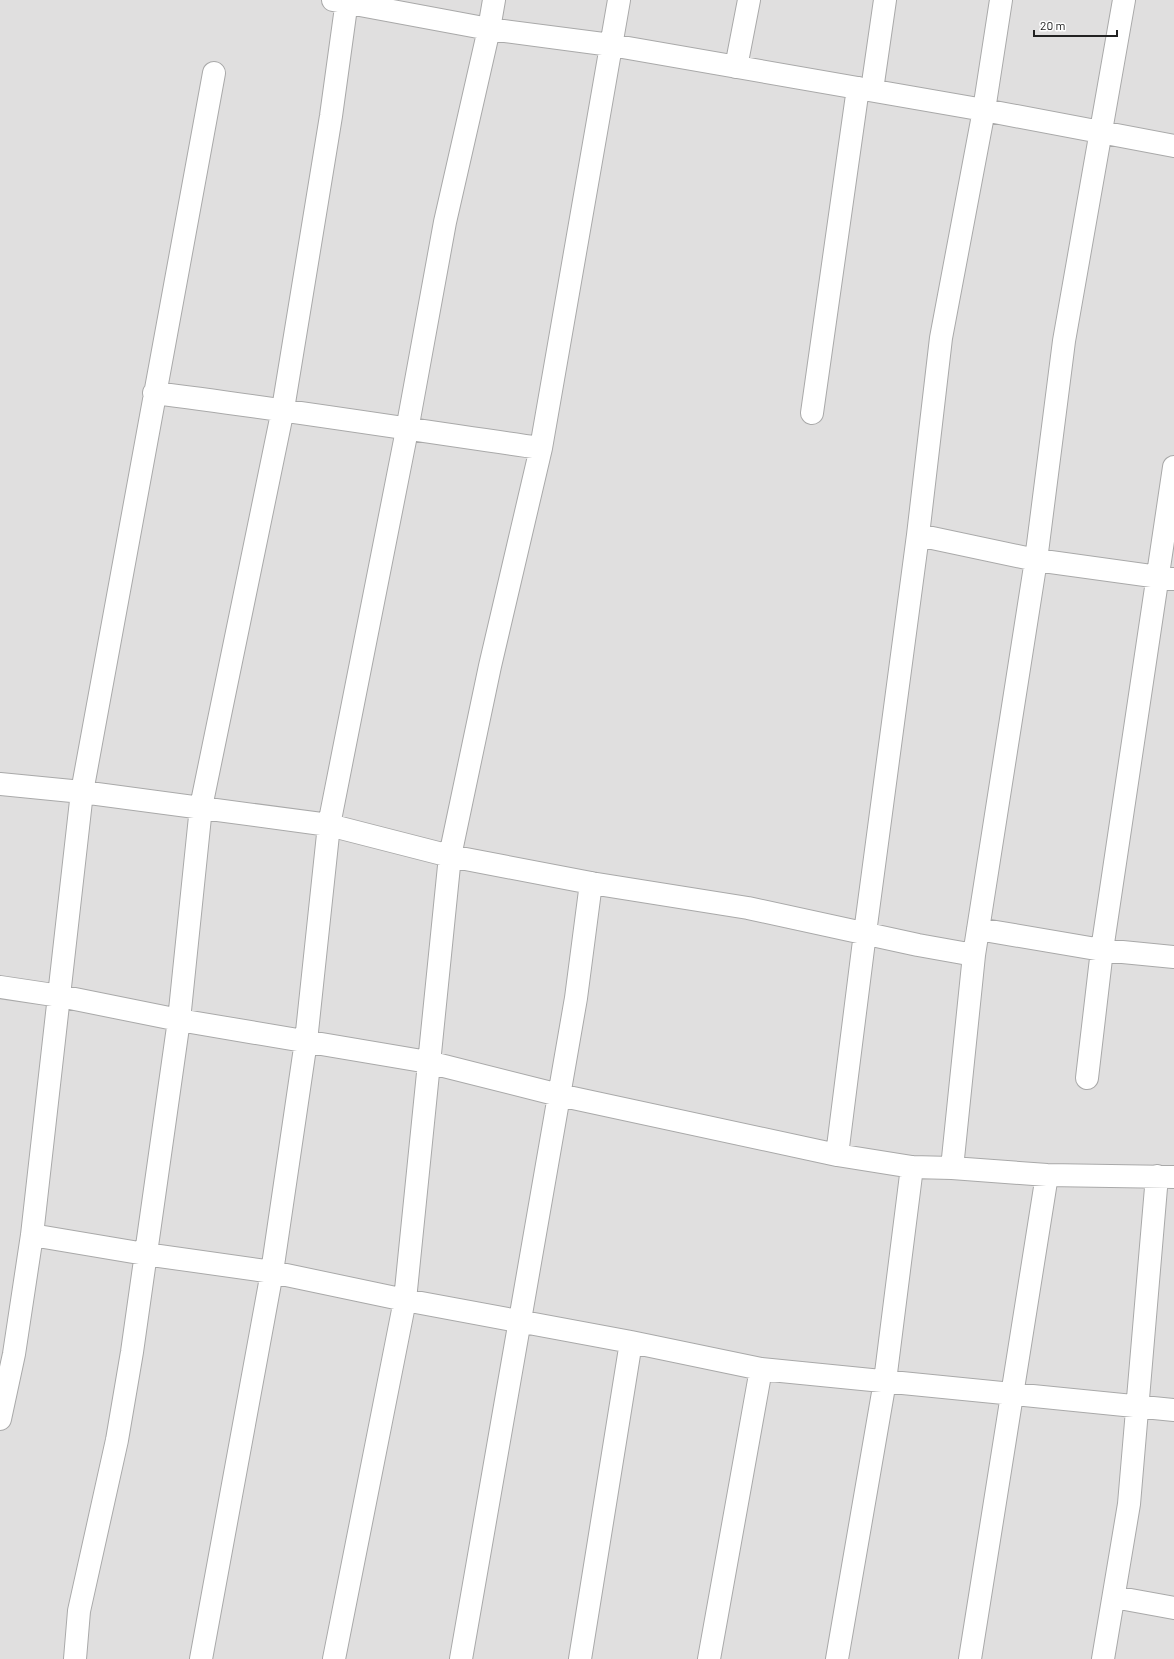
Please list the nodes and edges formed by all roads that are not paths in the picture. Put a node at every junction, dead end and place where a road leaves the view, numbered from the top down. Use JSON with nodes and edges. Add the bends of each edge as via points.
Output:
{"nodes":[{"id":1,"x":494,"y":0,"type":"edge"},
{"id":2,"x":619,"y":0,"type":"edge"},
{"id":3,"x":749,"y":0,"type":"edge"},
{"id":4,"x":885,"y":0,"type":"edge"},
{"id":5,"x":1001,"y":0,"type":"edge"},
{"id":6,"x":1124,"y":0,"type":"edge"},
{"id":7,"x":341,"y":1,"type":"edge"},
{"id":8,"x":489,"y":29,"type":"junction"},
{"id":9,"x":611,"y":44,"type":"junction"},
{"id":10,"x":736,"y":67,"type":"junction"},
{"id":11,"x":214,"y":73,"type":"dead end"},
{"id":12,"x":865,"y":89,"type":"junction"},
{"id":13,"x":984,"y":110,"type":"junction"},
{"id":14,"x":1102,"y":133,"type":"junction"},
{"id":15,"x":1174,"y":146,"type":"edge"},
{"id":16,"x":154,"y":393,"type":"junction"},
{"id":17,"x":283,"y":409,"type":"junction"},
{"id":18,"x":812,"y":413,"type":"dead end"},
{"id":19,"x":407,"y":430,"type":"junction"},
{"id":20,"x":541,"y":448,"type":"junction"},
{"id":21,"x":1174,"y":467,"type":"edge"},
{"id":22,"x":918,"y":535,"type":"junction"},
{"id":23,"x":1036,"y":560,"type":"junction"},
{"id":24,"x":1166,"y":578,"type":"edge"},
{"id":25,"x":0,"y":784,"type":"edge"},
{"id":26,"x":82,"y":792,"type":"junction"},
{"id":27,"x":201,"y":807,"type":"junction"},
{"id":28,"x":328,"y":825,"type":"junction"},
{"id":29,"x":450,"y":856,"type":"junction"},
{"id":30,"x":591,"y":883,"type":"junction"},
{"id":31,"x":978,"y":929,"type":"junction"},
{"id":32,"x":865,"y":933,"type":"junction"},
{"id":33,"x":1102,"y":950,"type":"junction"},
{"id":34,"x":974,"y":955,"type":"junction"},
{"id":35,"x":1174,"y":958,"type":"edge"},
{"id":36,"x":0,"y":987,"type":"edge"},
{"id":37,"x":60,"y":996,"type":"junction"},
{"id":38,"x":179,"y":1020,"type":"junction"},
{"id":39,"x":306,"y":1041,"type":"junction"},
{"id":40,"x":428,"y":1062,"type":"junction"},
{"id":41,"x":1087,"y":1078,"type":"dead end"},
{"id":42,"x":559,"y":1095,"type":"junction"},
{"id":43,"x":837,"y":1155,"type":"junction"},
{"id":44,"x":912,"y":1167,"type":"junction"},
{"id":45,"x":952,"y":1168,"type":"junction"},
{"id":46,"x":1047,"y":1174,"type":"junction"},
{"id":47,"x":1166,"y":1176,"type":"edge"},
{"id":48,"x":32,"y":1235,"type":"junction"},
{"id":49,"x":145,"y":1254,"type":"junction"},
{"id":50,"x":272,"y":1272,"type":"junction"},
{"id":51,"x":405,"y":1300,"type":"junction"},
{"id":52,"x":520,"y":1322,"type":"junction"},
{"id":53,"x":631,"y":1342,"type":"junction"},
{"id":54,"x":761,"y":1369,"type":"junction"},
{"id":55,"x":885,"y":1381,"type":"junction"},
{"id":56,"x":1011,"y":1395,"type":"junction"},
{"id":57,"x":1138,"y":1406,"type":"junction"},
{"id":58,"x":1174,"y":1410,"type":"edge"},
{"id":59,"x":0,"y":1419,"type":"edge"},
{"id":60,"x":1114,"y":1597,"type":"junction"},
{"id":61,"x":1174,"y":1608,"type":"edge"},
{"id":62,"x":75,"y":1659,"type":"edge"},
{"id":63,"x":201,"y":1659,"type":"edge"},
{"id":64,"x":334,"y":1659,"type":"edge"},
{"id":65,"x":461,"y":1659,"type":"edge"},
{"id":66,"x":580,"y":1659,"type":"edge"},
{"id":67,"x":709,"y":1659,"type":"edge"},
{"id":68,"x":837,"y":1659,"type":"edge"},
{"id":69,"x":970,"y":1659,"type":"edge"},
{"id":70,"x":1103,"y":1659,"type":"edge"}],
"edges":[{"from":1,"to":8,"type":"street"},
{"from":2,"to":9,"type":"street"},
{"from":3,"to":10,"type":"street"},
{"from":4,"to":12,"type":"street"},
{"from":5,"to":13,"type":"street"},
{"from":6,"to":14,"type":"street"},
{"from":7,"to":8,"type":"street"},
{"from":7,"to":17,"type":"street","via":[[331,116]]},
{"from":8,"to":9,"type":"street"},
{"from":8,"to":19,"type":"street","via":[[445,222]]},
{"from":9,"to":10,"type":"street"},
{"from":9,"to":20,"type":"street"},
{"from":10,"to":12,"type":"street"},
{"from":11,"to":16,"type":"street"},
{"from":12,"to":13,"type":"street"},
{"from":12,"to":18,"type":"street"},
{"from":13,"to":14,"type":"street"},
{"from":13,"to":22,"type":"street","via":[[941,338]]},
{"from":14,"to":15,"type":"street"},
{"from":14,"to":23,"type":"street","via":[[1064,342]]},
{"from":16,"to":17,"type":"street"},
{"from":16,"to":26,"type":"street"},
{"from":17,"to":19,"type":"street"},
{"from":17,"to":27,"type":"street"},
{"from":19,"to":20,"type":"street"},
{"from":19,"to":28,"type":"street"},
{"from":20,"to":29,"type":"street","via":[[490,666]]},
{"from":21,"to":24,"type":"street"},
{"from":22,"to":23,"type":"street"},
{"from":22,"to":32,"type":"street"},
{"from":23,"to":24,"type":"street"},
{"from":23,"to":31,"type":"street"},
{"from":24,"to":33,"type":"street"},
{"from":25,"to":26,"type":"street"},
{"from":26,"to":27,"type":"street"},
{"from":26,"to":37,"type":"street"},
{"from":27,"to":28,"type":"street"},
{"from":27,"to":38,"type":"street"},
{"from":28,"to":29,"type":"street"},
{"from":28,"to":39,"type":"street"},
{"from":29,"to":30,"type":"street"},
{"from":29,"to":40,"type":"street"},
{"from":30,"to":32,"type":"street","via":[[748,908]]},
{"from":30,"to":42,"type":"street","via":[[576,998]]},
{"from":31,"to":33,"type":"street"},
{"from":31,"to":34,"type":"street"},
{"from":32,"to":34,"type":"street","via":[[918,946]]},
{"from":32,"to":43,"type":"street"},
{"from":33,"to":35,"type":"street"},
{"from":33,"to":41,"type":"street"},
{"from":34,"to":45,"type":"street"},
{"from":36,"to":37,"type":"street"},
{"from":37,"to":38,"type":"street"},
{"from":37,"to":48,"type":"street"},
{"from":38,"to":39,"type":"street"},
{"from":38,"to":49,"type":"street"},
{"from":39,"to":40,"type":"street"},
{"from":39,"to":50,"type":"street"},
{"from":40,"to":42,"type":"street"},
{"from":40,"to":51,"type":"street"},
{"from":42,"to":43,"type":"street"},
{"from":42,"to":52,"type":"street"},
{"from":43,"to":44,"type":"street"},
{"from":44,"to":45,"type":"street"},
{"from":44,"to":55,"type":"street"},
{"from":45,"to":46,"type":"street"},
{"from":46,"to":47,"type":"street"},
{"from":46,"to":56,"type":"street"},
{"from":47,"to":57,"type":"street"},
{"from":48,"to":49,"type":"street"},
{"from":48,"to":59,"type":"street","via":[[14,1354]]},
{"from":49,"to":50,"type":"street"},
{"from":49,"to":62,"type":"street","via":[[117,1440],[79,1611]]},
{"from":50,"to":51,"type":"street"},
{"from":50,"to":63,"type":"street"},
{"from":51,"to":52,"type":"street"},
{"from":51,"to":64,"type":"street"},
{"from":52,"to":53,"type":"street"},
{"from":52,"to":65,"type":"street"},
{"from":53,"to":54,"type":"street"},
{"from":53,"to":66,"type":"street"},
{"from":54,"to":55,"type":"street"},
{"from":54,"to":67,"type":"street"},
{"from":55,"to":56,"type":"street"},
{"from":55,"to":68,"type":"street"},
{"from":56,"to":57,"type":"street"},
{"from":56,"to":69,"type":"street"},
{"from":57,"to":58,"type":"street"},
{"from":57,"to":60,"type":"street","via":[[1129,1504]]},
{"from":60,"to":61,"type":"street"},
{"from":60,"to":70,"type":"street"}]}
